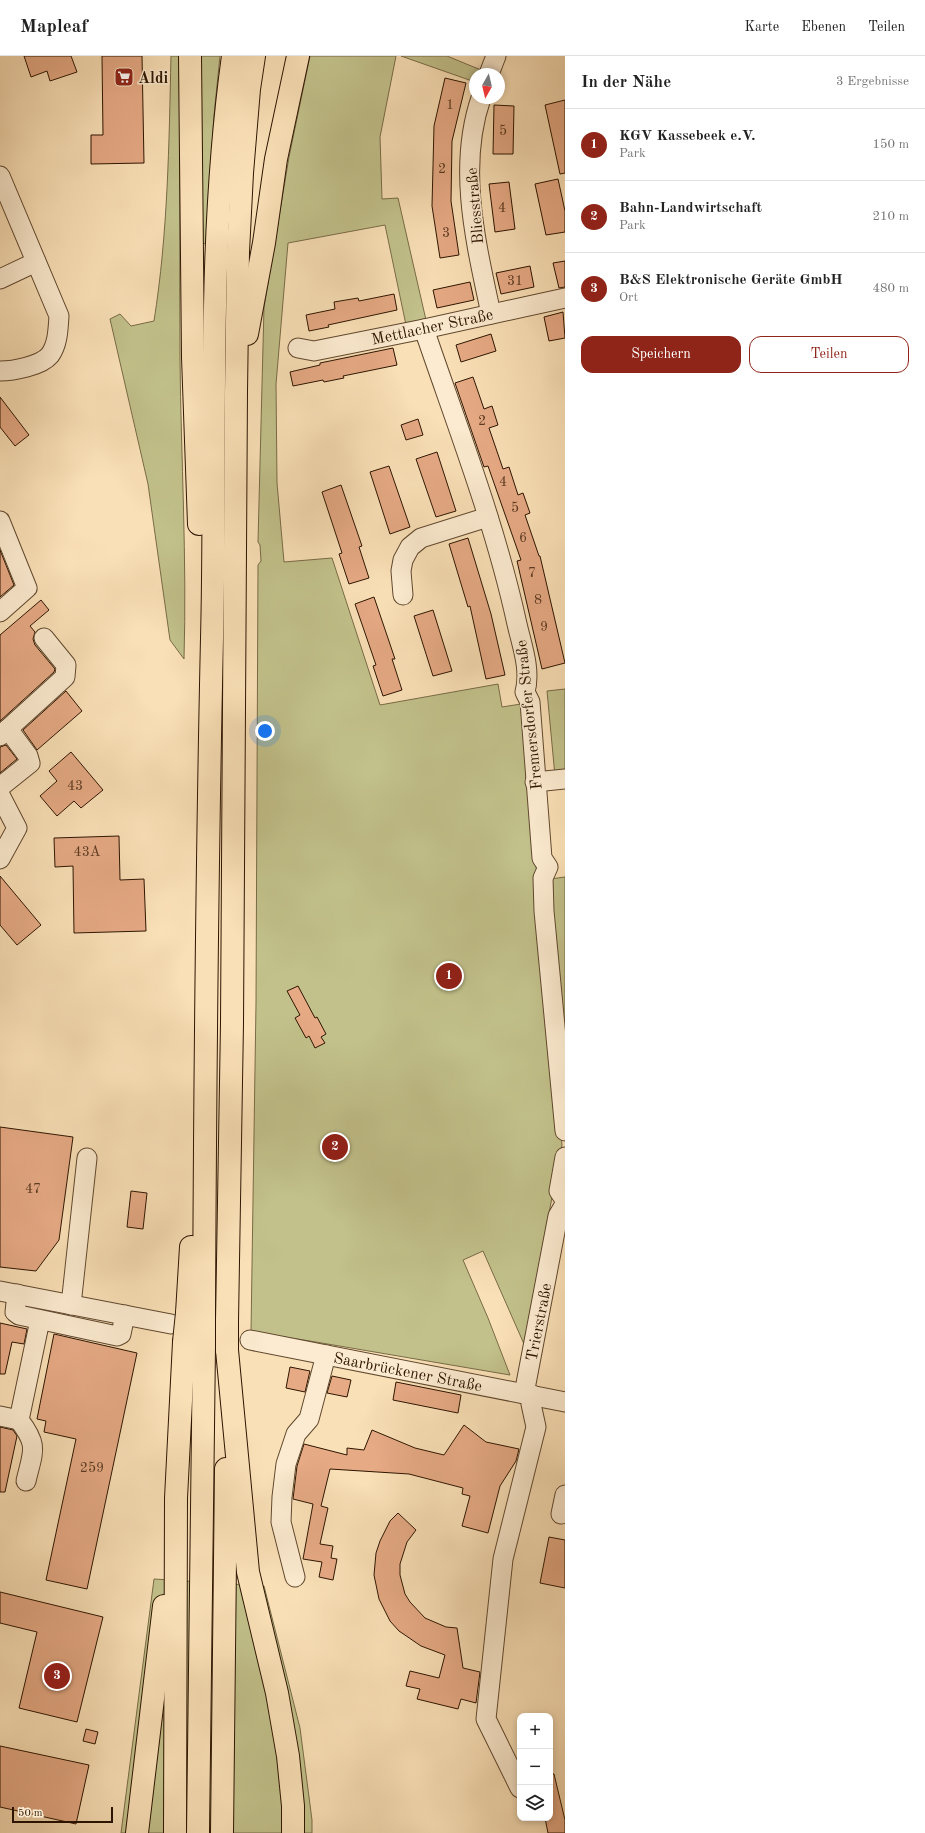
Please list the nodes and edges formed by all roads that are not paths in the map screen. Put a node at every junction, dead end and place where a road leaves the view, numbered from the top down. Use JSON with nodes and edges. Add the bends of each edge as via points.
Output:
{"nodes":[{"id":1,"x":190,"y":56,"type":"edge"},
{"id":2,"x":233,"y":56,"type":"edge"},
{"id":3,"x":254,"y":56,"type":"edge"},
{"id":4,"x":298,"y":56,"type":"edge"},
{"id":5,"x":496,"y":56,"type":"edge"},
{"id":6,"x":491,"y":68,"type":"edge"},
{"id":7,"x":479,"y":104,"type":"edge"},
{"id":8,"x":1,"y":179,"type":"edge"},
{"id":9,"x":36,"y":262,"type":"junction"},
{"id":10,"x":0,"y":279,"type":"edge"},
{"id":11,"x":565,"y":298,"type":"edge"},
{"id":12,"x":492,"y":314,"type":"junction"},
{"id":13,"x":424,"y":329,"type":"junction"},
{"id":14,"x":298,"y":348,"type":"dead end"},
{"id":15,"x":0,"y":371,"type":"edge"},
{"id":16,"x":236,"y":392,"type":"junction"},
{"id":17,"x":488,"y":517,"type":"junction"},
{"id":18,"x":0,"y":521,"type":"edge"},
{"id":19,"x":403,"y":595,"type":"dead end"},
{"id":20,"x":0,"y":612,"type":"edge"},
{"id":21,"x":44,"y":638,"type":"dead end"},
{"id":22,"x":210,"y":687,"type":"junction"},
{"id":23,"x":4,"y":732,"type":"edge"},
{"id":24,"x":565,"y":779,"type":"edge"},
{"id":25,"x":535,"y":782,"type":"junction"},
{"id":26,"x":0,"y":787,"type":"edge"},
{"id":27,"x":0,"y":796,"type":"edge"},
{"id":28,"x":0,"y":859,"type":"edge"},
{"id":29,"x":565,"y":1131,"type":"edge"},
{"id":30,"x":565,"y":1157,"type":"edge"},
{"id":31,"x":87,"y":1158,"type":"dead end"},
{"id":32,"x":565,"y":1200,"type":"edge"},
{"id":33,"x":565,"y":1204,"type":"edge"},
{"id":34,"x":9,"y":1293,"type":"edge"},
{"id":35,"x":71,"y":1305,"type":"junction"},
{"id":36,"x":125,"y":1316,"type":"junction"},
{"id":37,"x":187,"y":1318,"type":"junction"},
{"id":38,"x":40,"y":1320,"type":"junction"},
{"id":39,"x":250,"y":1340,"type":"tunnel mouth"},
{"id":40,"x":194,"y":1344,"type":"junction"},
{"id":41,"x":227,"y":1350,"type":"junction"},
{"id":42,"x":326,"y":1354,"type":"junction"},
{"id":43,"x":528,"y":1394,"type":"junction"},
{"id":44,"x":565,"y":1402,"type":"edge"},
{"id":45,"x":0,"y":1416,"type":"edge"},
{"id":46,"x":19,"y":1420,"type":"junction"},
{"id":47,"x":26,"y":1481,"type":"dead end"},
{"id":48,"x":565,"y":1495,"type":"edge"},
{"id":49,"x":176,"y":1498,"type":"junction"},
{"id":50,"x":561,"y":1514,"type":"dead end"},
{"id":51,"x":295,"y":1577,"type":"dead end"},
{"id":52,"x":519,"y":1785,"type":"edge"},
{"id":53,"x":137,"y":1833,"type":"edge"},
{"id":54,"x":175,"y":1833,"type":"edge"},
{"id":55,"x":198,"y":1833,"type":"edge"},
{"id":56,"x":222,"y":1833,"type":"edge"},
{"id":57,"x":293,"y":1833,"type":"edge"}],
"edges":[{"from":1,"to":22,"type":"highway","via":[[193,365],[202,621]]},
{"from":2,"to":22,"type":"highway","via":[[221,171],[216,252]]},
{"from":3,"to":16,"type":"highway","via":[[242,173]]},
{"from":4,"to":16,"type":"highway","via":[[276,159],[264,243]]},
{"from":5,"to":6,"type":"street"},
{"from":7,"to":12,"type":"street","name":"Bliesstraße","via":[[471,142],[470,180],[476,242]]},
{"from":8,"to":9,"type":"street"},
{"from":9,"to":10,"type":"street"},
{"from":9,"to":15,"type":"street","via":[[59,316],[57,339],[49,356],[32,366],[14,371]]},
{"from":11,"to":12,"type":"street","name":"Mettlacher Straße"},
{"from":12,"to":13,"type":"street","name":"Mettlacher Straße"},
{"from":13,"to":14,"type":"street","name":"Mettlacher Straße","via":[[314,350]]},
{"from":13,"to":17,"type":"street","name":"Fremersdorfer Straße"},
{"from":16,"to":41,"type":"highway","bridge":true,"via":[[235,762]]},
{"from":17,"to":19,"type":"street","via":[[421,538],[410,547],[401,571]]},
{"from":17,"to":25,"type":"street","name":"Fremersdorfer Straße","via":[[511,595],[524,654],[528,680],[524,692],[530,702]]},
{"from":18,"to":20,"type":"street","via":[[28,588]]},
{"from":21,"to":23,"type":"street","via":[[66,665],[65,677]]},
{"from":22,"to":37,"type":"highway","via":[[205,1032]]},
{"from":23,"to":26,"type":"street","via":[[28,756],[30,764]]},
{"from":24,"to":25,"type":"street"},
{"from":25,"to":29,"type":"street","name":"Fremersdorfer Straße","via":[[542,858],[548,867],[543,878],[544,911]]},
{"from":27,"to":28,"type":"street","via":[[17,828]]},
{"from":30,"to":32,"type":"street","via":[[560,1191]]},
{"from":31,"to":35,"type":"street"},
{"from":33,"to":43,"type":"street","name":"Trierstraße","via":[[558,1216]]},
{"from":34,"to":35,"type":"street"},
{"from":34,"to":38,"type":"street","via":[[15,1312],[19,1316]]},
{"from":35,"to":36,"type":"street"},
{"from":36,"to":37,"type":"street"},
{"from":36,"to":38,"type":"street","via":[[121,1334],[117,1336]]},
{"from":37,"to":40,"type":"highway","bridge":true},
{"from":38,"to":46,"type":"street"},
{"from":39,"to":42,"type":"street","name":"Saarbrückener Straße"},
{"from":40,"to":49,"type":"highway"},
{"from":40,"to":55,"type":"highway"},
{"from":41,"to":56,"type":"highway"},
{"from":41,"to":57,"type":"highway","via":[[248,1572],[277,1693],[288,1756]]},
{"from":42,"to":43,"type":"street","name":"Saarbrückener Straße"},
{"from":42,"to":51,"type":"street","via":[[309,1419],[296,1434],[286,1464],[282,1490],[280,1522]]},
{"from":43,"to":44,"type":"street","name":"Saarbrückener Straße"},
{"from":43,"to":52,"type":"street","name":"Trierstraße","via":[[536,1428],[503,1559],[486,1719]]},
{"from":45,"to":46,"type":"street"},
{"from":46,"to":47,"type":"street","via":[[29,1433],[34,1446]]},
{"from":48,"to":50,"type":"street"},
{"from":49,"to":53,"type":"highway"},
{"from":49,"to":54,"type":"highway"}]}
